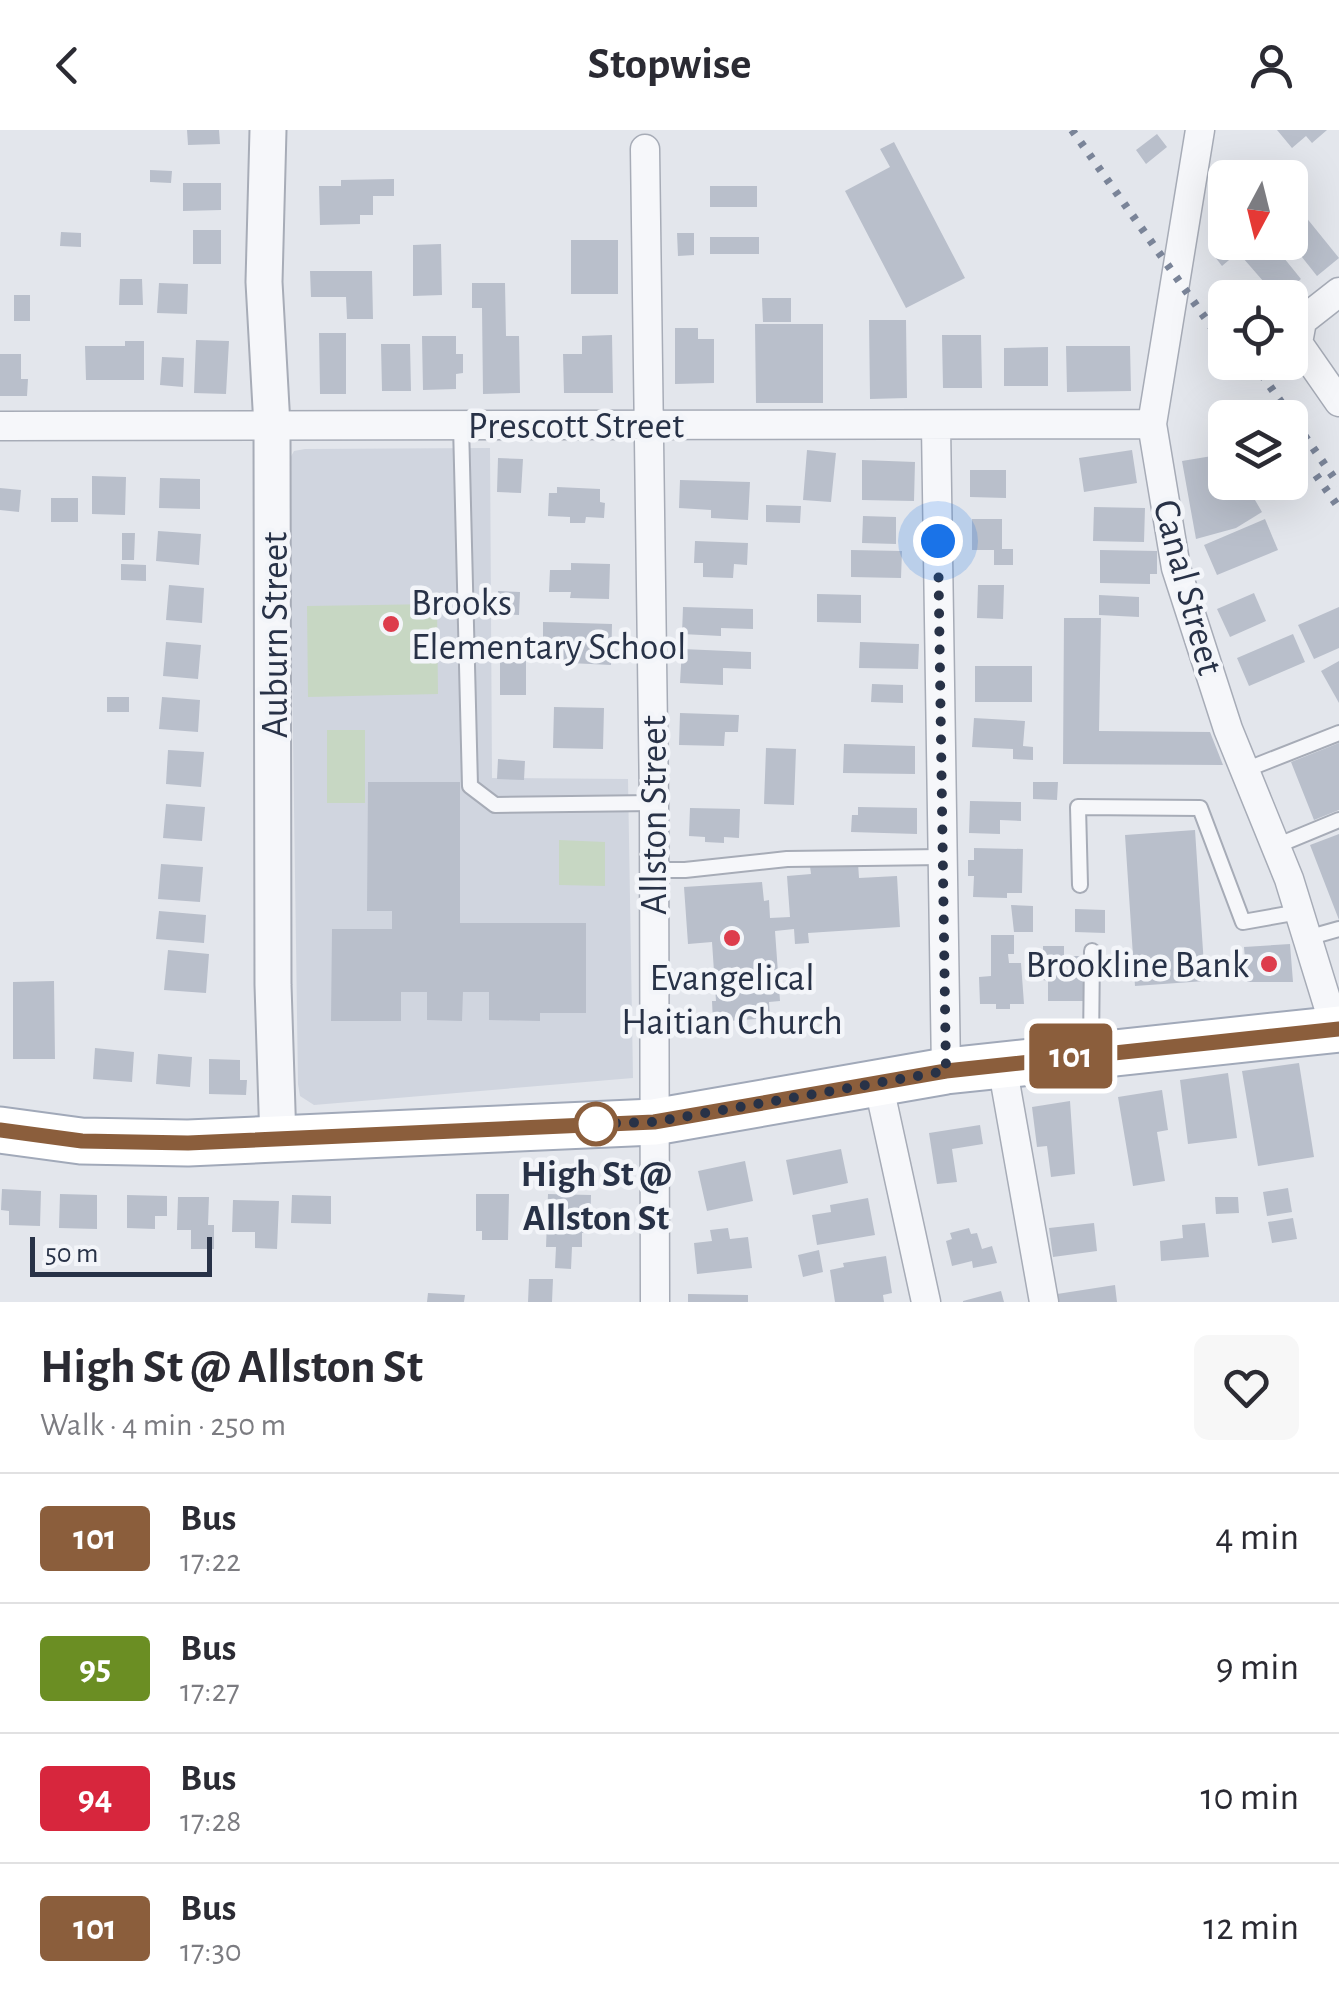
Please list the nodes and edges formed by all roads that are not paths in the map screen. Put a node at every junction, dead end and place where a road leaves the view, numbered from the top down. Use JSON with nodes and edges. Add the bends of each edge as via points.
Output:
{"nodes":[{"id":1,"x":268,"y":130,"type":"edge"},
{"id":2,"x":1200,"y":130,"type":"edge"},
{"id":3,"x":645,"y":149,"type":"dead end"},
{"id":4,"x":1339,"y":292,"type":"edge"},
{"id":5,"x":1339,"y":402,"type":"edge"},
{"id":6,"x":647,"y":424,"type":"junction"},
{"id":7,"x":1152,"y":424,"type":"junction"},
{"id":8,"x":461,"y":425,"type":"junction"},
{"id":9,"x":0,"y":426,"type":"edge"},
{"id":10,"x":272,"y":426,"type":"junction"},
{"id":11,"x":936,"y":426,"type":"junction"},
{"id":12,"x":1339,"y":733,"type":"edge"},
{"id":13,"x":1245,"y":770,"type":"junction"},
{"id":14,"x":654,"y":803,"type":"junction"},
{"id":15,"x":1339,"y":820,"type":"edge"},
{"id":16,"x":1276,"y":846,"type":"junction"},
{"id":17,"x":942,"y":857,"type":"junction"},
{"id":18,"x":654,"y":870,"type":"junction"},
{"id":19,"x":1080,"y":884,"type":"dead end"},
{"id":20,"x":1303,"y":925,"type":"junction"},
{"id":21,"x":1339,"y":929,"type":"edge"},
{"id":22,"x":1092,"y":950,"type":"dead end"},
{"id":23,"x":1337,"y":1029,"type":"edge"},
{"id":24,"x":1091,"y":1054,"type":"junction"},
{"id":25,"x":1002,"y":1065,"type":"junction"},
{"id":26,"x":946,"y":1071,"type":"junction"},
{"id":27,"x":878,"y":1082,"type":"junction"},
{"id":28,"x":654,"y":1122,"type":"junction"},
{"id":29,"x":0,"y":1130,"type":"edge"},
{"id":30,"x":278,"y":1141,"type":"junction"},
{"id":31,"x":654,"y":1302,"type":"edge"},
{"id":32,"x":926,"y":1302,"type":"edge"},
{"id":33,"x":1044,"y":1302,"type":"edge"}],
"edges":[{"from":1,"to":10,"type":"street","name":"Auburn Street","via":[[264,282]]},
{"from":2,"to":7,"type":"street","name":"Canal Street"},
{"from":3,"to":6,"type":"street","name":"Allston Street"},
{"from":4,"to":5,"type":"street","via":[[1302,321],[1298,344]]},
{"from":6,"to":8,"type":"street","name":"Prescott Street"},
{"from":6,"to":11,"type":"street","name":"Prescott Street"},
{"from":6,"to":14,"type":"street","name":"Allston Street"},
{"from":7,"to":11,"type":"street","name":"Prescott Street"},
{"from":7,"to":13,"type":"street","name":"Canal Street","via":[[1176,568]]},
{"from":8,"to":10,"type":"street","name":"Prescott Street"},
{"from":8,"to":14,"type":"lane","via":[[470,786],[495,805]]},
{"from":9,"to":10,"type":"street","name":"Prescott Street"},
{"from":10,"to":30,"type":"street","name":"Auburn Street"},
{"from":11,"to":17,"type":"street"},
{"from":12,"to":13,"type":"lane"},
{"from":13,"to":16,"type":"street","name":"Canal Street"},
{"from":14,"to":18,"type":"street","name":"Allston Street"},
{"from":15,"to":16,"type":"lane"},
{"from":16,"to":20,"type":"street","name":"Canal Street"},
{"from":17,"to":18,"type":"lane"},
{"from":17,"to":26,"type":"street"},
{"from":18,"to":28,"type":"street","name":"Allston Street"},
{"from":19,"to":20,"type":"lane","via":[[1078,806],[1200,808],[1243,922]]},
{"from":20,"to":21,"type":"lane"},
{"from":20,"to":23,"type":"street","name":"Canal Street"},
{"from":22,"to":24,"type":"lane"},
{"from":23,"to":24,"type":"main road"},
{"from":24,"to":25,"type":"main road"},
{"from":25,"to":26,"type":"main road"},
{"from":25,"to":33,"type":"street"},
{"from":26,"to":27,"type":"main road"},
{"from":27,"to":28,"type":"main road"},
{"from":27,"to":32,"type":"street"},
{"from":28,"to":30,"type":"main road"},
{"from":28,"to":31,"type":"street","name":"Allston Street"},
{"from":29,"to":30,"type":"main road","via":[[82,1141]]}]}
